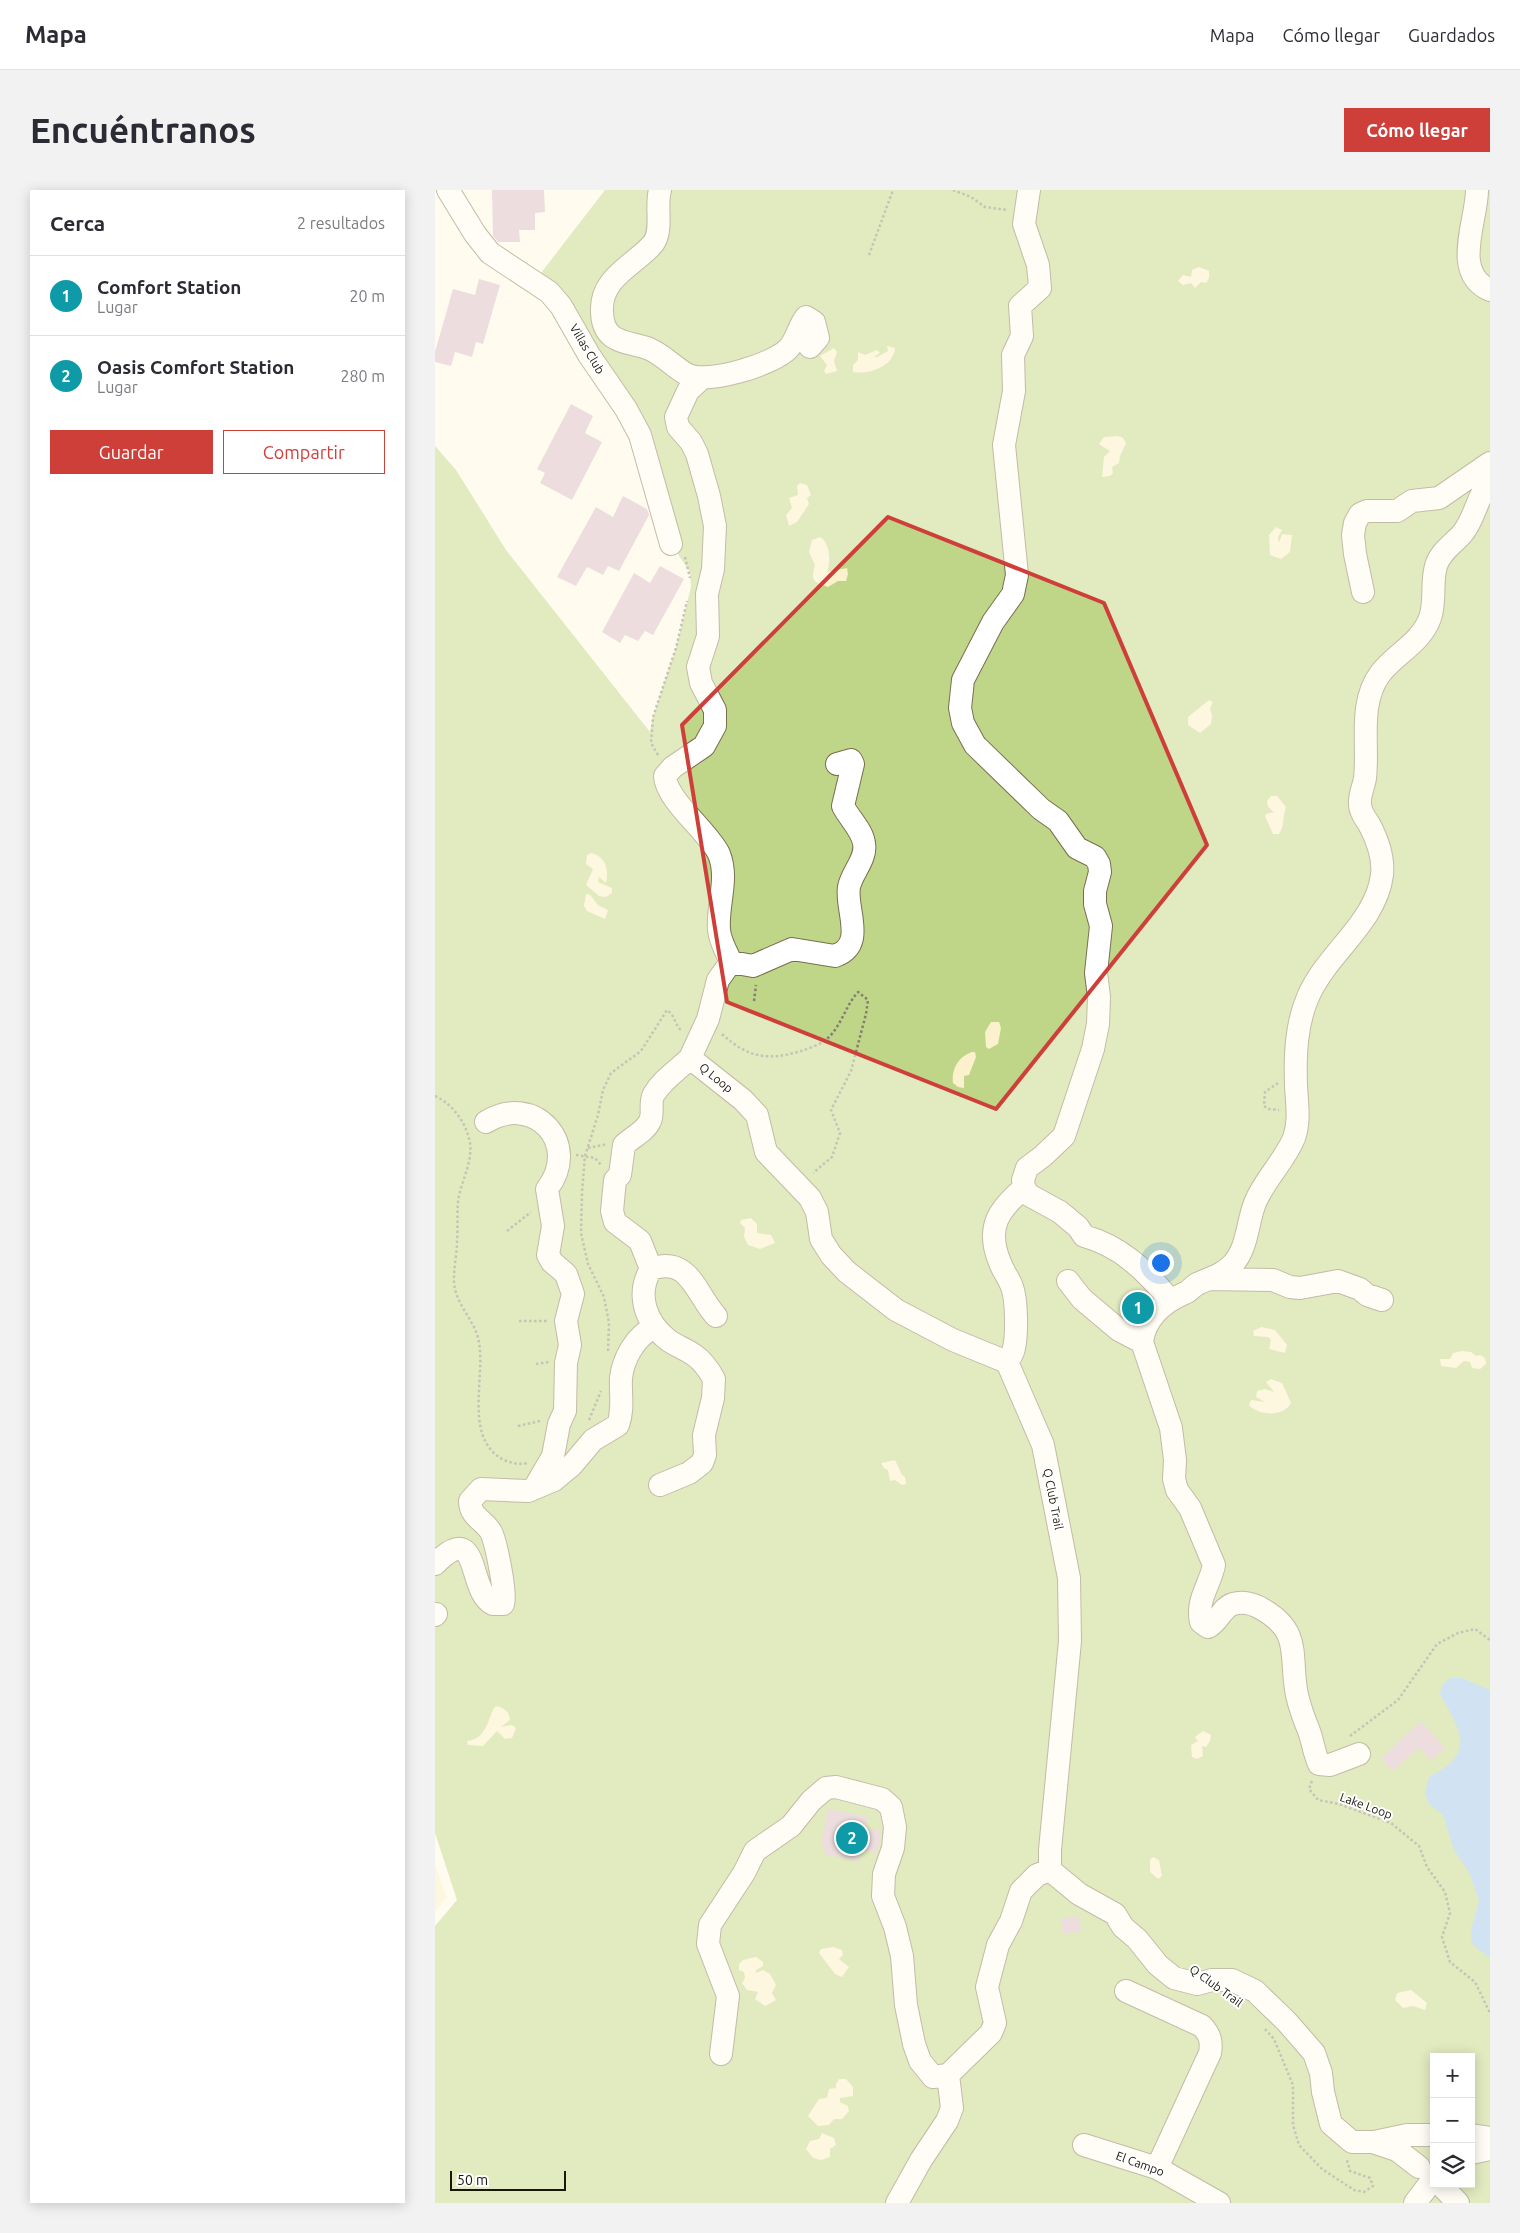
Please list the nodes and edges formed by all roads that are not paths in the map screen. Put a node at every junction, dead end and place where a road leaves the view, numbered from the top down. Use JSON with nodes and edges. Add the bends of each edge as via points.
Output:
{"nodes":[{"id":1,"x":448,"y":190,"type":"edge"},
{"id":2,"x":660,"y":190,"type":"edge"},
{"id":3,"x":1029,"y":190,"type":"edge"},
{"id":4,"x":1477,"y":190,"type":"edge"},
{"id":5,"x":1490,"y":290,"type":"edge"},
{"id":6,"x":810,"y":347,"type":"dead end"},
{"id":7,"x":702,"y":378,"type":"junction"},
{"id":8,"x":1490,"y":463,"type":"edge"},
{"id":9,"x":1490,"y":481,"type":"edge"},
{"id":10,"x":671,"y":544,"type":"road end"},
{"id":11,"x":1363,"y":592,"type":"dead end"},
{"id":12,"x":837,"y":764,"type":"dead end"},
{"id":13,"x":731,"y":962,"type":"junction"},
{"id":14,"x":689,"y":1058,"type":"junction"},
{"id":15,"x":486,"y":1122,"type":"dead end"},
{"id":16,"x":1024,"y":1188,"type":"junction"},
{"id":17,"x":651,"y":1269,"type":"junction"},
{"id":18,"x":1210,"y":1279,"type":"junction"},
{"id":19,"x":1068,"y":1281,"type":"dead end"},
{"id":20,"x":1170,"y":1300,"type":"junction"},
{"id":21,"x":1382,"y":1300,"type":"dead end"},
{"id":22,"x":716,"y":1316,"type":"dead end"},
{"id":23,"x":654,"y":1328,"type":"junction"},
{"id":24,"x":1142,"y":1342,"type":"junction"},
{"id":25,"x":1007,"y":1362,"type":"junction"},
{"id":26,"x":660,"y":1485,"type":"dead end"},
{"id":27,"x":535,"y":1487,"type":"junction"},
{"id":28,"x":435,"y":1564,"type":"edge"},
{"id":29,"x":1351,"y":1748,"type":"road end"},
{"id":30,"x":1050,"y":1870,"type":"junction"},
{"id":31,"x":1125,"y":1991,"type":"dead end"},
{"id":32,"x":721,"y":2054,"type":"dead end"},
{"id":33,"x":948,"y":2075,"type":"junction"},
{"id":34,"x":1430,"y":2135,"type":"edge"},
{"id":35,"x":1475,"y":2136,"type":"edge"},
{"id":36,"x":1490,"y":2138,"type":"edge"},
{"id":37,"x":1362,"y":2142,"type":"junction"},
{"id":38,"x":1084,"y":2145,"type":"dead end"},
{"id":39,"x":1490,"y":2149,"type":"edge"},
{"id":40,"x":1475,"y":2152,"type":"edge"},
{"id":41,"x":1157,"y":2168,"type":"junction"},
{"id":42,"x":1427,"y":2172,"type":"edge"},
{"id":43,"x":1444,"y":2188,"type":"edge"},
{"id":44,"x":897,"y":2203,"type":"edge"},
{"id":45,"x":1219,"y":2203,"type":"edge"},
{"id":46,"x":1415,"y":2203,"type":"edge"},
{"id":47,"x":1458,"y":2203,"type":"edge"}],
"edges":[{"from":1,"to":10,"type":"street","name":"Villas Club","via":[[490,252],[549,292],[561,306],[626,409],[640,435]]},
{"from":2,"to":7,"type":"street","via":[[657,238],[609,284],[602,314],[609,333],[615,338],[646,348],[688,374]]},
{"from":3,"to":16,"type":"street","via":[[1025,224],[1040,281],[1037,293],[1020,306],[1022,336],[1013,355],[1014,391],[1004,445],[1017,575],[1013,594],[993,622],[963,680],[960,708],[963,723],[979,750],[1058,821],[1077,848],[1095,857],[1100,872],[1095,904],[1101,926],[1096,972],[1098,1024],[1088,1066],[1064,1136],[1027,1168],[1023,1174]]},
{"from":4,"to":5,"type":"street","via":[[1470,233],[1471,271],[1475,280]]},
{"from":6,"to":7,"type":"street","via":[[818,338],[814,322],[806,317],[789,348],[773,361]]},
{"from":7,"to":13,"type":"street","via":[[688,391],[676,417],[678,427],[697,454],[715,526],[713,569],[707,594],[707,636],[698,674],[716,719],[704,746],[668,771],[665,781],[681,807],[712,843],[722,862],[719,928]]},
{"from":8,"to":11,"type":"street","via":[[1439,498],[1412,501],[1397,511],[1367,510],[1360,514],[1353,535]]},
{"from":9,"to":18,"type":"street","via":[[1481,491],[1463,533],[1436,565],[1433,604],[1425,628],[1379,676],[1373,689],[1366,716],[1365,778],[1360,804],[1379,848],[1381,876],[1363,918],[1307,996],[1296,1054],[1298,1126],[1294,1138],[1254,1205],[1239,1257]]},
{"from":12,"to":13,"type":"street","via":[[851,760],[853,764],[843,806],[861,834],[865,848],[849,885],[854,924],[848,945],[835,956],[792,949],[753,966]]},
{"from":13,"to":14,"type":"street","via":[[718,980],[708,1019]]},
{"from":14,"to":17,"type":"street","name":"Q Loop","via":[[653,1096],[651,1120],[645,1129],[624,1145],[620,1175],[615,1180],[612,1211],[615,1222],[640,1241]]},
{"from":14,"to":25,"type":"street","name":"Q Loop","via":[[743,1100],[757,1115],[766,1152],[810,1198],[817,1212],[821,1239],[847,1272],[896,1310],[953,1340]]},
{"from":15,"to":27,"type":"street","via":[[506,1113],[538,1119],[555,1138],[560,1154],[554,1181],[547,1189],[553,1226],[547,1255],[571,1281],[573,1294],[565,1321],[570,1345],[566,1363],[565,1411],[553,1456]]},
{"from":16,"to":20,"type":"street","via":[[1034,1199],[1060,1212],[1078,1227],[1083,1236],[1123,1252]]},
{"from":16,"to":25,"type":"street","via":[[1005,1204],[993,1236],[999,1260],[1013,1289],[1014,1350]]},
{"from":17,"to":22,"type":"street","via":[[666,1265],[690,1276],[705,1304]]},
{"from":17,"to":23,"type":"street","via":[[643,1298]]},
{"from":18,"to":20,"type":"street"},
{"from":18,"to":21,"type":"street","via":[[1273,1280],[1300,1288],[1338,1281]]},
{"from":19,"to":24,"type":"street","via":[[1082,1299],[1119,1330]]},
{"from":20,"to":24,"type":"street","via":[[1155,1312]]},
{"from":23,"to":26,"type":"street","via":[[669,1341],[695,1355],[714,1379],[702,1463],[689,1473]]},
{"from":23,"to":27,"type":"street","via":[[639,1337],[623,1369],[622,1410],[618,1425],[593,1440],[554,1480]]},
{"from":24,"to":29,"type":"street","via":[[1169,1422],[1177,1490],[1190,1508],[1214,1565],[1200,1603],[1201,1622],[1212,1625],[1225,1609],[1244,1603],[1256,1606],[1279,1620],[1289,1632],[1296,1692],[1319,1764],[1330,1765]]},
{"from":25,"to":30,"type":"street","name":"Q Club Trail","via":[[1043,1445],[1069,1578],[1070,1641]]},
{"from":27,"to":28,"type":"street","via":[[511,1492],[481,1489],[470,1501],[475,1516],[492,1534],[505,1591],[503,1604],[493,1604],[484,1597],[467,1552],[446,1552]]},
{"from":30,"to":33,"type":"street","via":[[1037,1874],[1021,1891],[998,1946],[987,1987],[995,2023],[991,2032]]},
{"from":30,"to":37,"type":"street","via":[[1079,1894],[1115,1914],[1158,1965],[1174,1978],[1197,1984],[1233,1980],[1255,1991],[1314,2053],[1331,2124]]},
{"from":31,"to":41,"type":"street","via":[[1202,2026],[1210,2035],[1210,2053]]},
{"from":32,"to":33,"type":"street","via":[[728,1996],[708,1944],[710,1925],[755,1851],[791,1826],[811,1801],[827,1788],[836,1787],[882,1799],[891,1807],[895,1827],[893,1848],[884,1874],[883,1896],[895,1927],[901,1956],[905,2004],[914,2044],[926,2071],[933,2077]]},
{"from":33,"to":44,"type":"street","via":[[952,2108],[947,2121]]},
{"from":34,"to":37,"type":"street"},
{"from":35,"to":36,"type":"street"},
{"from":37,"to":42,"type":"street","via":[[1397,2150]]},
{"from":38,"to":41,"type":"street","name":"El Campo"},
{"from":39,"to":40,"type":"street"},
{"from":41,"to":45,"type":"street","name":"El Campo"},
{"from":42,"to":46,"type":"street"},
{"from":43,"to":47,"type":"street"}]}
